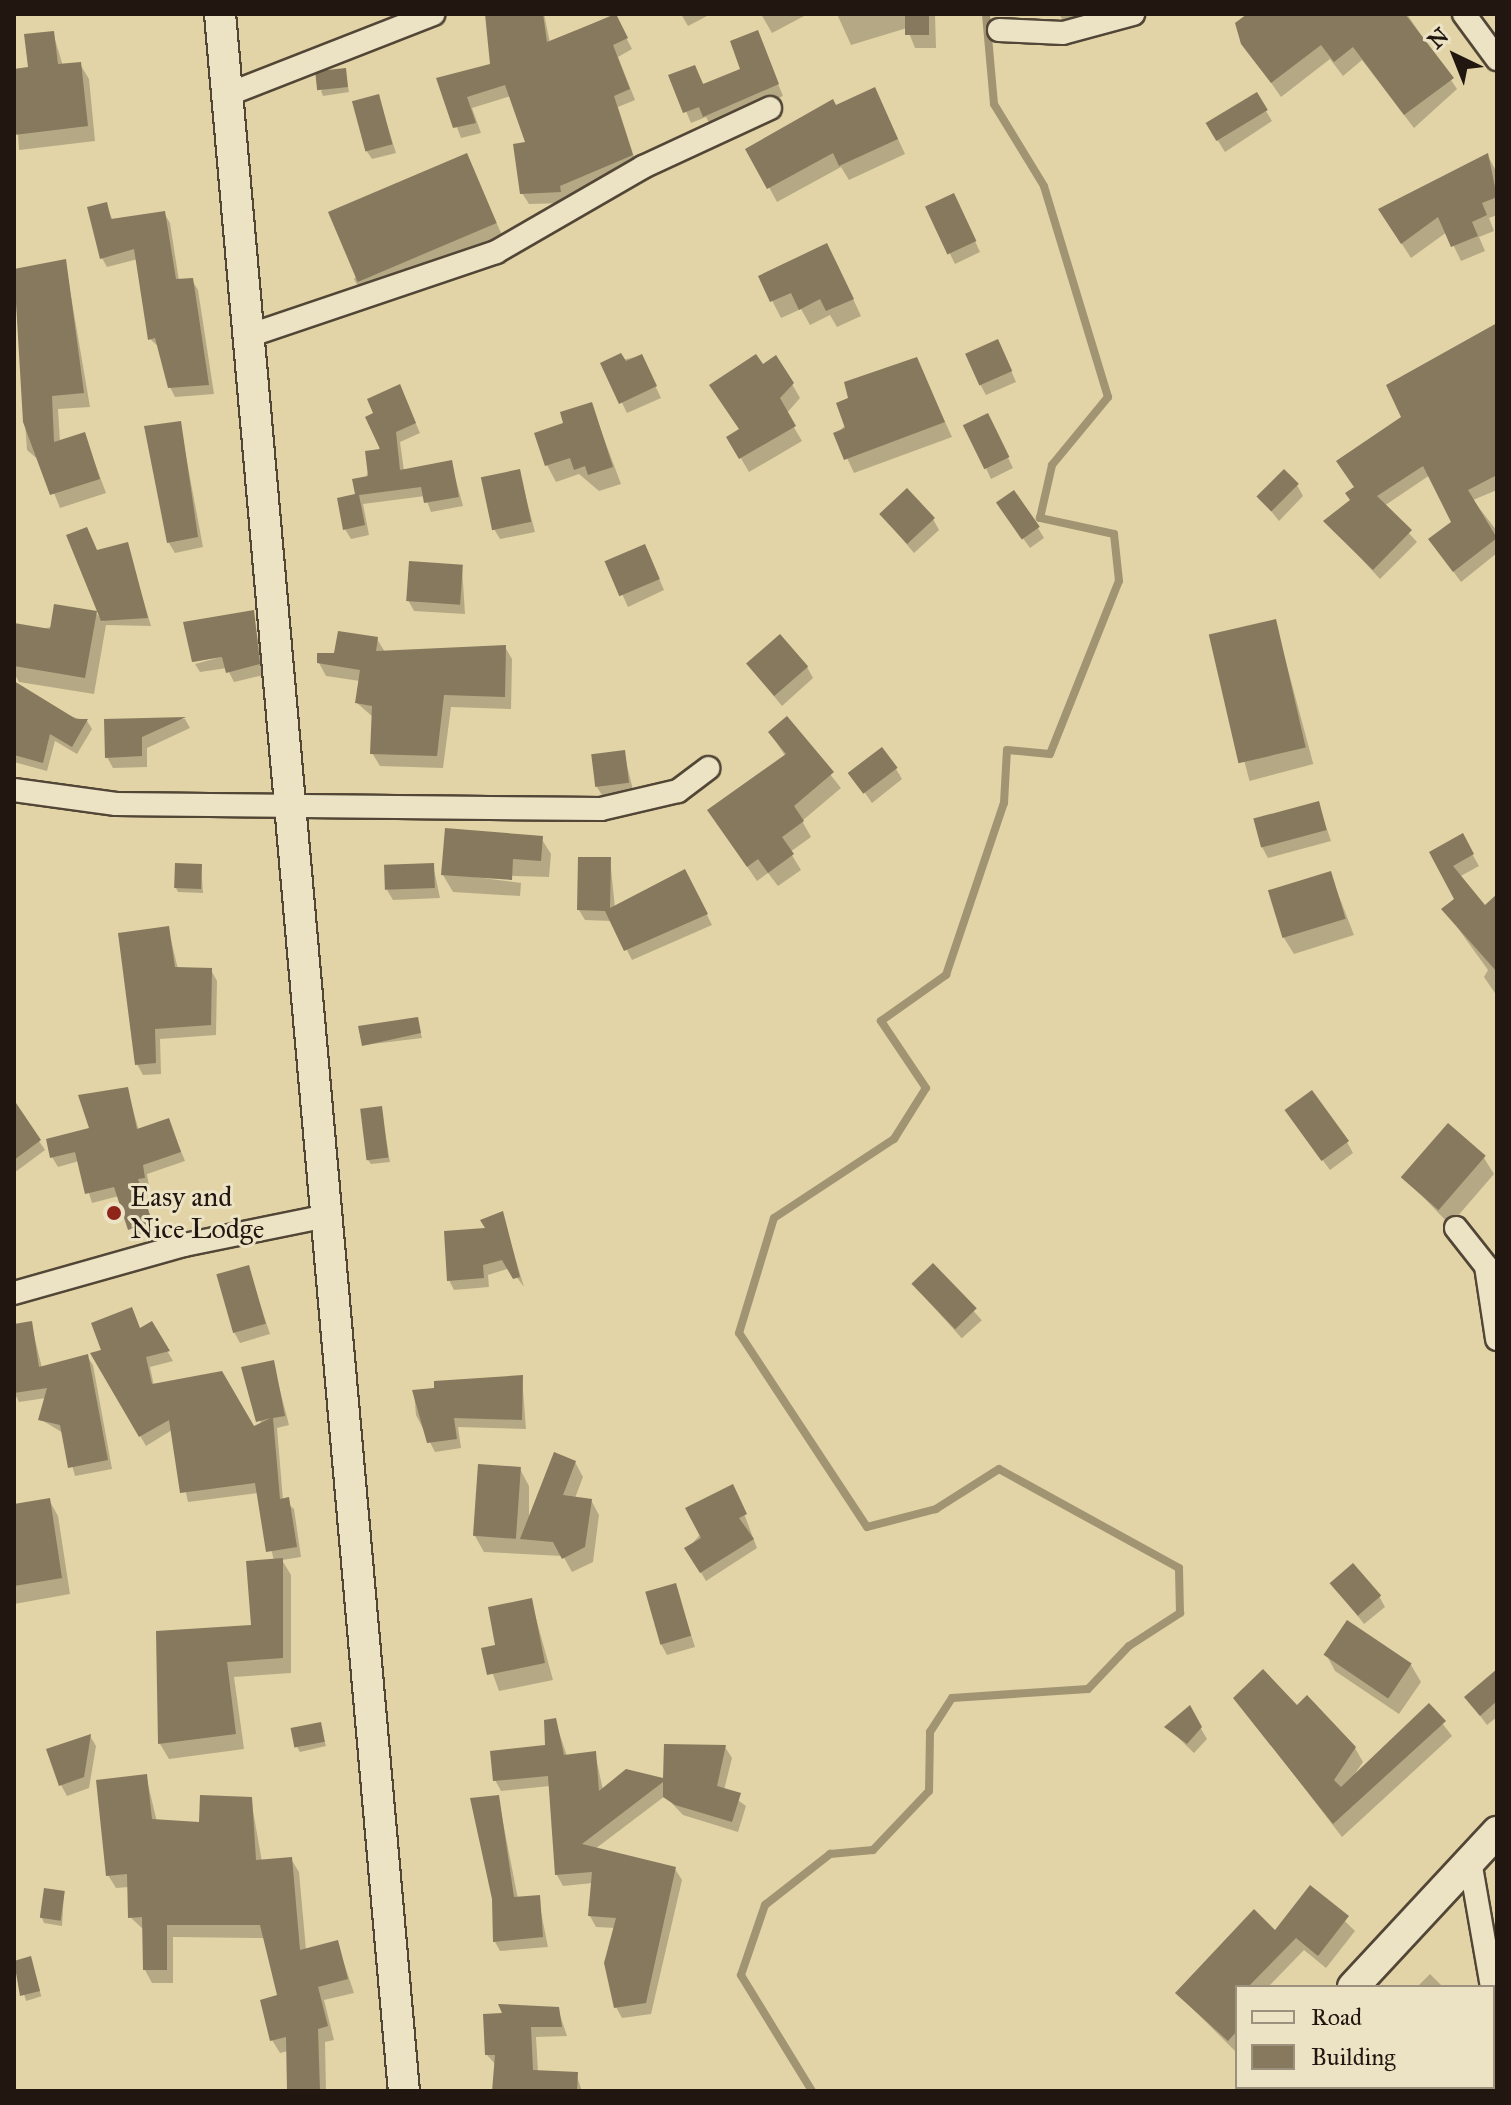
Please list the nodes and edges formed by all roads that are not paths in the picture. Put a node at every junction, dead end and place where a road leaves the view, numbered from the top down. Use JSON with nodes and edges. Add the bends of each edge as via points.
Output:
{"nodes":[{"id":1,"x":220,"y":14,"type":"edge"},
{"id":2,"x":433,"y":14,"type":"edge"},
{"id":3,"x":1133,"y":14,"type":"edge"},
{"id":4,"x":1464,"y":14,"type":"edge"},
{"id":5,"x":999,"y":30,"type":"dead end"},
{"id":6,"x":1497,"y":59,"type":"edge"},
{"id":7,"x":224,"y":96,"type":"junction"},
{"id":8,"x":770,"y":108,"type":"dead end"},
{"id":9,"x":248,"y":336,"type":"junction"},
{"id":10,"x":708,"y":768,"type":"dead end"},
{"id":11,"x":14,"y":790,"type":"edge"},
{"id":12,"x":290,"y":804,"type":"junction"},
{"id":13,"x":327,"y":1216,"type":"junction"},
{"id":14,"x":1456,"y":1228,"type":"dead end"},
{"id":15,"x":14,"y":1293,"type":"edge"},
{"id":16,"x":1497,"y":1339,"type":"edge"},
{"id":17,"x":1497,"y":1832,"type":"edge"},
{"id":18,"x":1470,"y":1861,"type":"junction"},
{"id":19,"x":1355,"y":1985,"type":"edge"},
{"id":20,"x":1492,"y":1985,"type":"edge"},
{"id":21,"x":404,"y":2091,"type":"edge"}],
"edges":[{"from":1,"to":7,"type":"main road"},
{"from":2,"to":7,"type":"street"},
{"from":3,"to":5,"type":"street","via":[[1063,33]]},
{"from":4,"to":6,"type":"street"},
{"from":7,"to":9,"type":"main road"},
{"from":8,"to":9,"type":"street","via":[[643,167],[496,252]]},
{"from":9,"to":12,"type":"main road"},
{"from":10,"to":12,"type":"street","via":[[678,791],[601,809]]},
{"from":11,"to":12,"type":"street","via":[[116,804]]},
{"from":12,"to":13,"type":"main road"},
{"from":13,"to":15,"type":"street","via":[[184,1245]]},
{"from":13,"to":21,"type":"main road"},
{"from":14,"to":16,"type":"street","via":[[1486,1266]]},
{"from":17,"to":18,"type":"main road"},
{"from":18,"to":19,"type":"main road"},
{"from":18,"to":20,"type":"street"}]}
